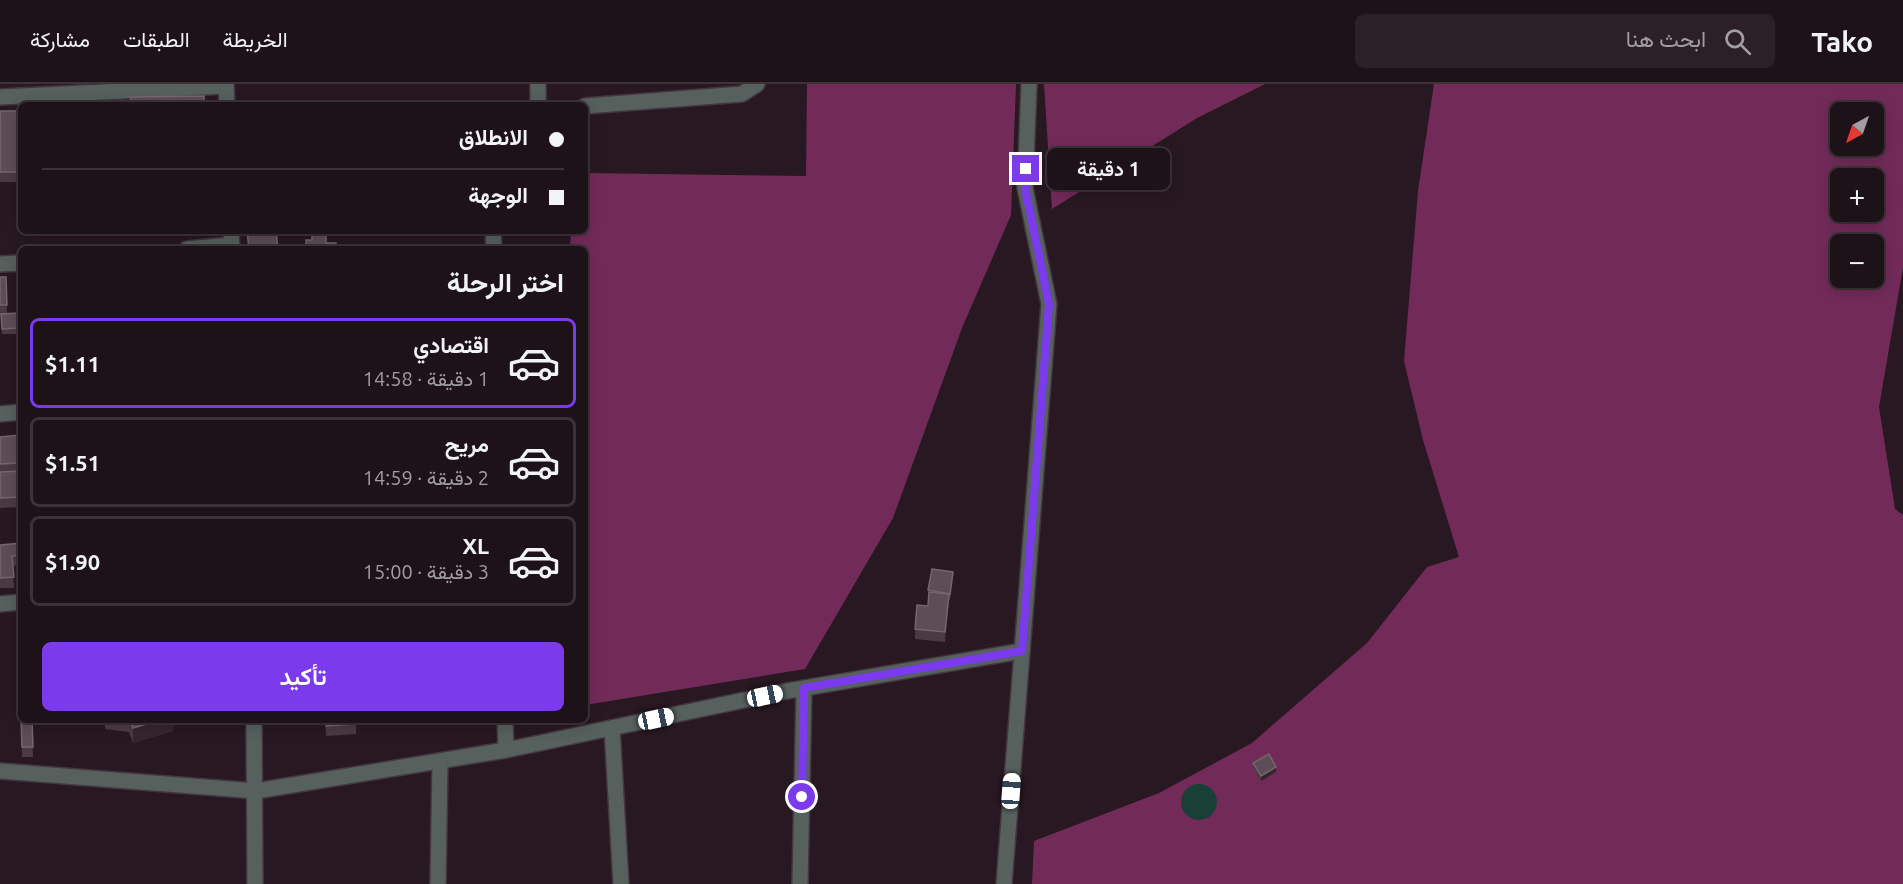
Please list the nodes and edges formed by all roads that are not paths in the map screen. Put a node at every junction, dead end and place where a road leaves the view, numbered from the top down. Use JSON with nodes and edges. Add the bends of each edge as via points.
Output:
{"nodes":[{"id":1,"x":538,"y":84,"type":"edge"},
{"id":2,"x":758,"y":84,"type":"edge"},
{"id":3,"x":1029,"y":84,"type":"edge"},
{"id":4,"x":226,"y":85,"type":"edge"},
{"id":5,"x":77,"y":89,"type":"edge"},
{"id":6,"x":0,"y":97,"type":"edge"},
{"id":7,"x":227,"y":102,"type":"edge"},
{"id":8,"x":538,"y":102,"type":"edge"},
{"id":9,"x":588,"y":106,"type":"edge"},
{"id":10,"x":231,"y":242,"type":"edge"},
{"id":11,"x":206,"y":246,"type":"edge"},
{"id":12,"x":18,"y":263,"type":"edge"},
{"id":13,"x":0,"y":264,"type":"edge"},
{"id":14,"x":18,"y":412,"type":"edge"},
{"id":15,"x":0,"y":414,"type":"edge"},
{"id":16,"x":18,"y":602,"type":"edge"},
{"id":17,"x":0,"y":604,"type":"edge"},
{"id":18,"x":1022,"y":651,"type":"junction"},
{"id":19,"x":804,"y":688,"type":"junction"},
{"id":20,"x":254,"y":723,"type":"edge"},
{"id":21,"x":505,"y":723,"type":"edge"},
{"id":22,"x":612,"y":728,"type":"junction"},
{"id":23,"x":506,"y":750,"type":"junction"},
{"id":24,"x":440,"y":760,"type":"junction"},
{"id":25,"x":0,"y":771,"type":"edge"},
{"id":26,"x":256,"y":791,"type":"junction"},
{"id":27,"x":255,"y":884,"type":"edge"},
{"id":28,"x":438,"y":884,"type":"edge"},
{"id":29,"x":621,"y":884,"type":"edge"},
{"id":30,"x":800,"y":884,"type":"edge"},
{"id":31,"x":1004,"y":884,"type":"edge"}],
"edges":[{"from":1,"to":8,"type":"street"},
{"from":2,"to":9,"type":"street","via":[[742,94]]},
{"from":3,"to":18,"type":"street","via":[[1025,188],[1049,304]]},
{"from":4,"to":5,"type":"street"},
{"from":4,"to":7,"type":"street"},
{"from":5,"to":6,"type":"street"},
{"from":10,"to":11,"type":"street"},
{"from":12,"to":13,"type":"street"},
{"from":14,"to":15,"type":"street"},
{"from":16,"to":17,"type":"street"},
{"from":18,"to":19,"type":"street"},
{"from":18,"to":31,"type":"street"},
{"from":19,"to":22,"type":"street"},
{"from":19,"to":30,"type":"street"},
{"from":20,"to":26,"type":"street"},
{"from":21,"to":23,"type":"street"},
{"from":22,"to":23,"type":"street"},
{"from":22,"to":29,"type":"street"},
{"from":23,"to":24,"type":"street"},
{"from":24,"to":26,"type":"street"},
{"from":24,"to":28,"type":"street"},
{"from":25,"to":26,"type":"street"},
{"from":26,"to":27,"type":"street"}]}
